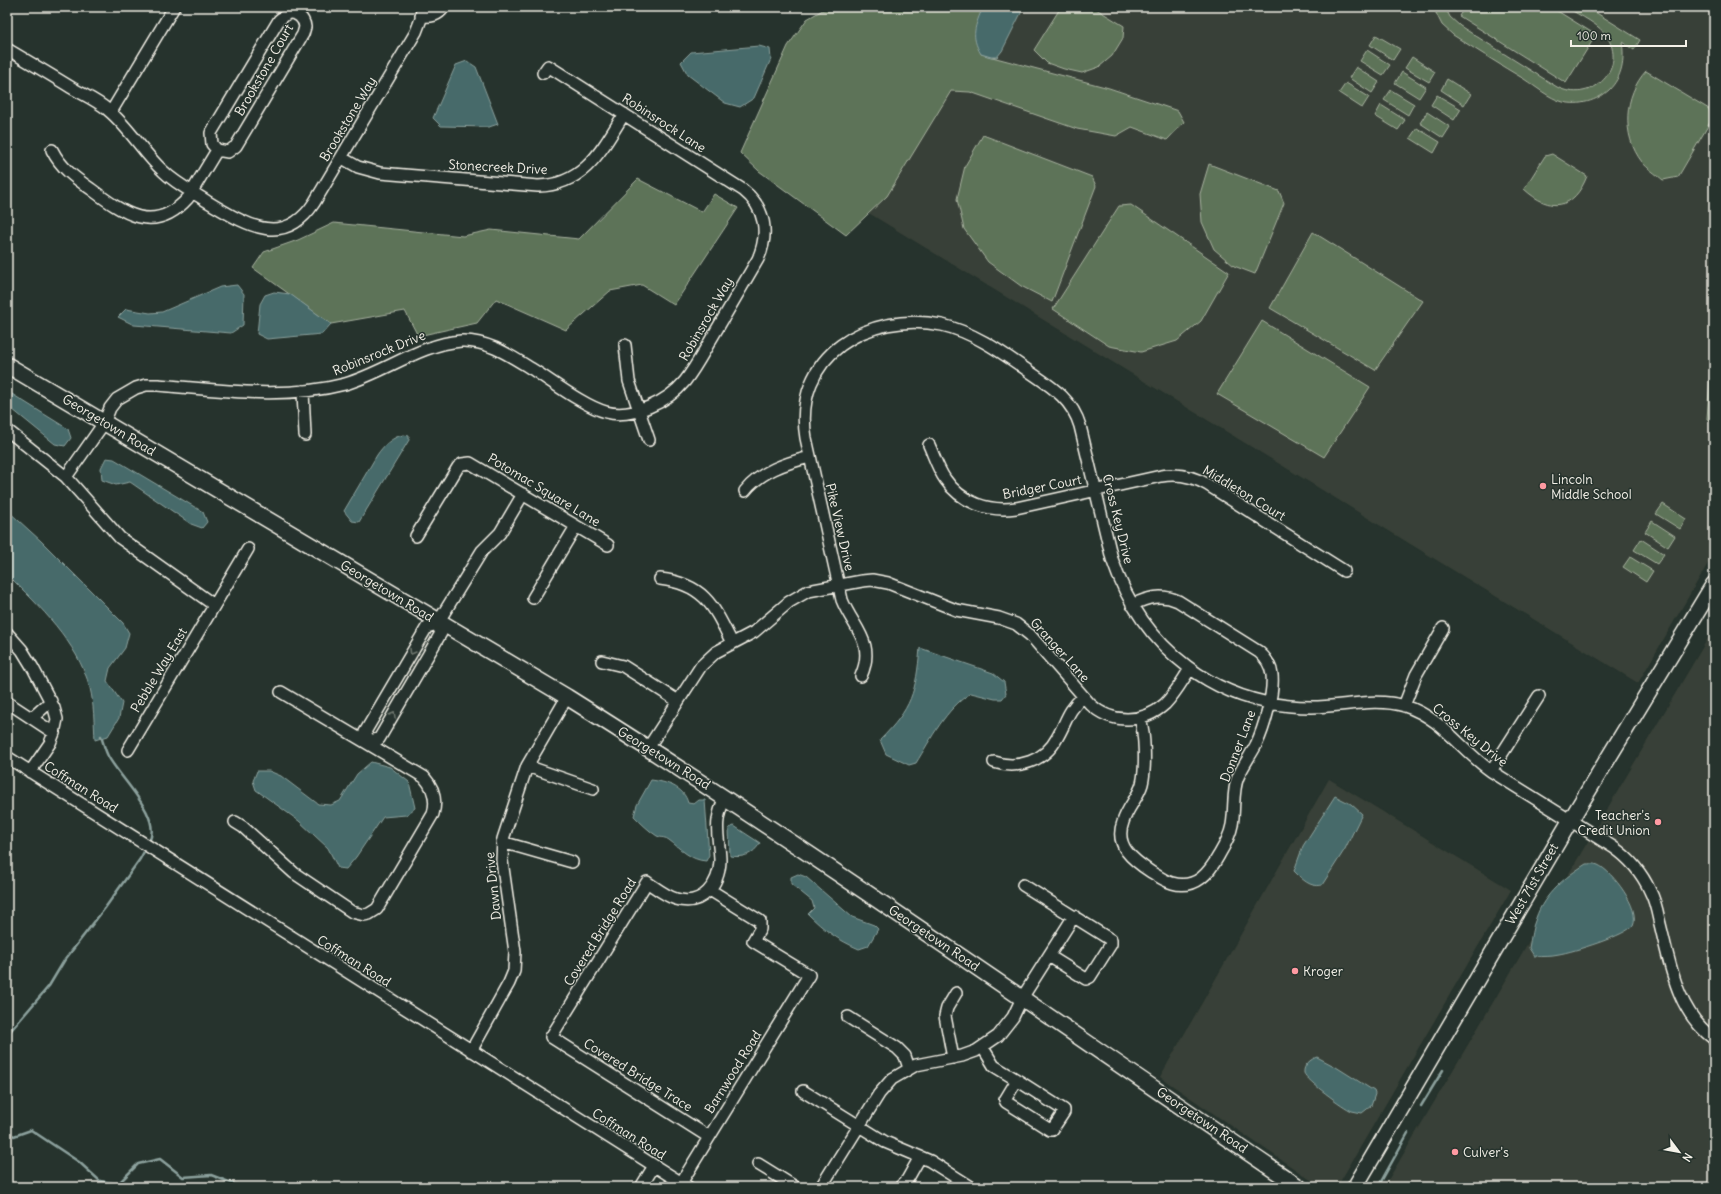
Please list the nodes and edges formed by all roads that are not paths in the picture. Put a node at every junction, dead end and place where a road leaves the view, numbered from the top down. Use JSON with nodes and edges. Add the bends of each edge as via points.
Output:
{"nodes":[{"id":1,"x":174,"y":7,"type":"edge"},
{"id":2,"x":444,"y":7,"type":"edge"},
{"id":3,"x":422,"y":11,"type":"edge"},
{"id":4,"x":7,"y":48,"type":"edge"},
{"id":5,"x":543,"y":73,"type":"dead end"},
{"id":6,"x":111,"y":112,"type":"junction"},
{"id":7,"x":624,"y":114,"type":"junction"},
{"id":8,"x":52,"y":150,"type":"dead end"},
{"id":9,"x":217,"y":150,"type":"junction"},
{"id":10,"x":342,"y":158,"type":"junction"},
{"id":11,"x":192,"y":192,"type":"junction"},
{"id":12,"x":763,"y":218,"type":"joint"},
{"id":13,"x":625,"y":345,"type":"dead end"},
{"id":14,"x":839,"y":346,"type":"joint"},
{"id":15,"x":7,"y":365,"type":"edge"},
{"id":16,"x":303,"y":391,"type":"junction"},
{"id":17,"x":638,"y":410,"type":"junction"},
{"id":18,"x":104,"y":422,"type":"junction"},
{"id":19,"x":7,"y":430,"type":"edge"},
{"id":20,"x":305,"y":435,"type":"dead end"},
{"id":21,"x":649,"y":440,"type":"dead end"},
{"id":22,"x":929,"y":445,"type":"dead end"},
{"id":23,"x":810,"y":457,"type":"junction"},
{"id":24,"x":66,"y":477,"type":"junction"},
{"id":25,"x":1096,"y":490,"type":"junction"},
{"id":26,"x":745,"y":491,"type":"dead end"},
{"id":27,"x":523,"y":494,"type":"junction"},
{"id":28,"x":576,"y":526,"type":"junction"},
{"id":29,"x":416,"y":536,"type":"dead end"},
{"id":30,"x":608,"y":544,"type":"dead end"},
{"id":31,"x":248,"y":549,"type":"dead end"},
{"id":32,"x":1344,"y":571,"type":"dead end"},
{"id":33,"x":660,"y":579,"type":"dead end"},
{"id":34,"x":1714,"y":584,"type":"edge"},
{"id":35,"x":839,"y":586,"type":"junction"},
{"id":36,"x":533,"y":598,"type":"dead end"},
{"id":37,"x":214,"y":605,"type":"junction"},
{"id":38,"x":1132,"y":605,"type":"junction"},
{"id":39,"x":438,"y":623,"type":"junction"},
{"id":40,"x":1443,"y":628,"type":"dead end"},
{"id":41,"x":7,"y":633,"type":"edge"},
{"id":42,"x":732,"y":643,"type":"junction"},
{"id":43,"x":602,"y":660,"type":"dead end"},
{"id":44,"x":1190,"y":669,"type":"junction"},
{"id":45,"x":861,"y":676,"type":"dead end"},
{"id":46,"x":281,"y":692,"type":"dead end"},
{"id":47,"x":1539,"y":696,"type":"dead end"},
{"id":48,"x":567,"y":697,"type":"junction"},
{"id":49,"x":1083,"y":697,"type":"junction"},
{"id":50,"x":51,"y":701,"type":"junction"},
{"id":51,"x":678,"y":701,"type":"junction"},
{"id":52,"x":7,"y":702,"type":"edge"},
{"id":53,"x":1269,"y":703,"type":"junction"},
{"id":54,"x":1404,"y":706,"type":"junction"},
{"id":55,"x":32,"y":718,"type":"junction"},
{"id":56,"x":1140,"y":718,"type":"junction"},
{"id":57,"x":54,"y":733,"type":"junction"},
{"id":58,"x":368,"y":742,"type":"junction"},
{"id":59,"x":648,"y":748,"type":"junction"},
{"id":60,"x":128,"y":750,"type":"dead end"},
{"id":61,"x":7,"y":757,"type":"edge"},
{"id":62,"x":994,"y":762,"type":"dead end"},
{"id":63,"x":527,"y":766,"type":"junction"},
{"id":64,"x":1491,"y":771,"type":"junction"},
{"id":65,"x":30,"y":772,"type":"junction"},
{"id":66,"x":593,"y":789,"type":"dead end"},
{"id":67,"x":725,"y":797,"type":"junction"},
{"id":68,"x":1570,"y":821,"type":"junction"},
{"id":69,"x":235,"y":822,"type":"dead end"},
{"id":70,"x":502,"y":842,"type":"junction"},
{"id":71,"x":572,"y":862,"type":"dead end"},
{"id":72,"x":1023,"y":885,"type":"dead end"},
{"id":73,"x":710,"y":890,"type":"junction"},
{"id":74,"x":1074,"y":916,"type":"junction"},
{"id":75,"x":1049,"y":956,"type":"junction"},
{"id":76,"x":956,"y":993,"type":"dead end"},
{"id":77,"x":1022,"y":998,"type":"junction"},
{"id":78,"x":848,"y":1017,"type":"dead end"},
{"id":79,"x":551,"y":1037,"type":"joint"},
{"id":80,"x":1714,"y":1039,"type":"edge"},
{"id":81,"x":983,"y":1048,"type":"junction"},
{"id":82,"x":470,"y":1051,"type":"junction"},
{"id":83,"x":953,"y":1058,"type":"junction"},
{"id":84,"x":909,"y":1068,"type":"junction"},
{"id":85,"x":1017,"y":1080,"type":"junction"},
{"id":86,"x":803,"y":1091,"type":"dead end"},
{"id":87,"x":860,"y":1126,"type":"junction"},
{"id":88,"x":709,"y":1137,"type":"junction"},
{"id":89,"x":920,"y":1157,"type":"junction"},
{"id":90,"x":758,"y":1164,"type":"dead end"},
{"id":91,"x":654,"y":1166,"type":"junction"},
{"id":92,"x":684,"y":1185,"type":"edge"},
{"id":93,"x":967,"y":1186,"type":"edge"},
{"id":94,"x":641,"y":1187,"type":"edge"},
{"id":95,"x":795,"y":1187,"type":"edge"},
{"id":96,"x":820,"y":1187,"type":"edge"},
{"id":97,"x":900,"y":1187,"type":"edge"},
{"id":98,"x":1299,"y":1187,"type":"edge"},
{"id":99,"x":1355,"y":1187,"type":"edge"}],
"edges":[{"from":1,"to":6,"type":"street"},
{"from":2,"to":3,"type":"street","name":"Brookstone Way","via":[[433,16]]},
{"from":3,"to":10,"type":"street","name":"Brookstone Way","via":[[416,32]]},
{"from":4,"to":6,"type":"street"},
{"from":5,"to":7,"type":"street","name":"Robinsrock Lane","via":[[548,66]]},
{"from":6,"to":11,"type":"street","via":[[163,172]]},
{"from":7,"to":10,"type":"street","name":"Stonecreek Drive","via":[[587,167],[569,179],[552,184],[538,186],[380,173],[364,170]]},
{"from":7,"to":12,"type":"street","name":"Robinsrock Lane","via":[[743,190],[755,202]]},
{"from":8,"to":11,"type":"street","via":[[68,173],[116,208],[133,216],[151,218],[168,213],[183,203]]},
{"from":9,"to":9,"type":"street","name":"Brookstone Court","via":[[228,152],[236,146],[303,34],[305,24],[298,15],[288,13],[279,20],[211,133],[212,144]]},
{"from":9,"to":11,"type":"street"},
{"from":10,"to":11,"type":"street","name":"Brookstone Way","via":[[308,212],[296,222],[273,229],[251,226]]},
{"from":12,"to":17,"type":"street","name":"Robinsrock Way","via":[[764,241],[758,259],[691,372],[667,396]]},
{"from":13,"to":17,"type":"street","via":[[630,381]]},
{"from":14,"to":23,"type":"street","name":"Pike View Drive","via":[[821,364],[805,400],[803,421]]},
{"from":14,"to":25,"type":"street","name":"Cross Key Drive","via":[[869,330],[907,322],[942,325],[975,337],[1059,392],[1069,403],[1079,422]]},
{"from":15,"to":18,"type":"main road","name":"Georgetown Road"},
{"from":16,"to":17,"type":"street","name":"Robinsrock Drive","via":[[347,383],[440,345],[468,341],[486,344],[503,351],[600,410],[618,414]]},
{"from":16,"to":18,"type":"street","name":"Robinsrock Drive","via":[[257,393],[143,386],[132,389],[117,399]]},
{"from":16,"to":20,"type":"street"},
{"from":17,"to":21,"type":"street"},
{"from":18,"to":24,"type":"street","name":"Robinsrock Drive"},
{"from":18,"to":39,"type":"main road","name":"Georgetown Road"},
{"from":19,"to":24,"type":"street"},
{"from":22,"to":25,"type":"street","name":"Bridger Court","via":[[942,473],[952,487],[965,498],[988,508],[1016,508]]},
{"from":23,"to":26,"type":"street","via":[[777,467]]},
{"from":23,"to":35,"type":"street","name":"Pike View Drive"},
{"from":24,"to":37,"type":"street","via":[[120,538]]},
{"from":25,"to":32,"type":"street","name":"Middleton Court","via":[[1165,475],[1194,478]]},
{"from":25,"to":38,"type":"street","name":"Cross Key Drive","via":[[1112,559]]},
{"from":27,"to":28,"type":"street","name":"Potomac Square Lane"},
{"from":27,"to":29,"type":"street","name":"Potomac Square Lane","via":[[474,464],[465,463],[458,467]]},
{"from":27,"to":39,"type":"street","via":[[500,532],[482,551]]},
{"from":28,"to":30,"type":"street","name":"Potomac Square Lane"},
{"from":28,"to":36,"type":"street"},
{"from":31,"to":37,"type":"street","name":"Pebble Way East"},
{"from":33,"to":42,"type":"street","via":[[681,583],[704,597],[714,607]]},
{"from":34,"to":68,"type":"main road","name":"West 71st Street"},
{"from":35,"to":42,"type":"street","name":"Pike View Drive","via":[[808,592],[789,602],[754,632]]},
{"from":35,"to":45,"type":"street","via":[[845,608],[865,644],[865,662]]},
{"from":35,"to":49,"type":"street","name":"Granger Lane","via":[[862,581],[882,581],[956,610],[1009,621],[1030,635]]},
{"from":37,"to":60,"type":"street","name":"Pebble Way East"},
{"from":38,"to":44,"type":"street","name":"Cross Key Drive","via":[[1149,630]]},
{"from":38,"to":53,"type":"street","name":"Donner Lane","via":[[1152,597],[1175,600],[1259,652],[1272,673]]},
{"from":39,"to":48,"type":"main road","name":"Georgetown Road"},
{"from":39,"to":58,"type":"street","one_way":true,"via":[[427,627],[365,732]]},
{"from":58,"to":39,"type":"street","one_way":true,"via":[[379,739],[441,633]]},
{"from":40,"to":54,"type":"street","via":[[1416,675]]},
{"from":41,"to":50,"type":"street","via":[[22,650]]},
{"from":42,"to":51,"type":"street","name":"Pike View Drive","via":[[716,652],[701,666]]},
{"from":43,"to":51,"type":"street","via":[[623,666]]},
{"from":44,"to":53,"type":"street","name":"Cross Key Drive","via":[[1227,690]]},
{"from":44,"to":56,"type":"street","name":"Granger Lane","via":[[1165,703]]},
{"from":46,"to":58,"type":"street"},
{"from":47,"to":64,"type":"street"},
{"from":48,"to":59,"type":"main road","name":"Georgetown Road"},
{"from":48,"to":63,"type":"street","name":"Dawn Drive"},
{"from":49,"to":56,"type":"street","name":"Granger Lane","via":[[1095,709],[1112,717]]},
{"from":49,"to":62,"type":"street","via":[[1066,717],[1054,744],[1041,756],[1018,765]]},
{"from":50,"to":55,"type":"street"},
{"from":50,"to":57,"type":"street","via":[[57,719]]},
{"from":51,"to":59,"type":"street","name":"Pike View Drive"},
{"from":52,"to":55,"type":"street"},
{"from":53,"to":54,"type":"street","name":"Cross Key Drive","via":[[1297,707],[1326,707],[1387,702]]},
{"from":53,"to":56,"type":"street","name":"Donner Lane","via":[[1261,733],[1236,783],[1229,838],[1203,878],[1179,885],[1166,881],[1134,861],[1122,843],[1124,818],[1142,784],[1144,738]]},
{"from":54,"to":64,"type":"street","name":"Cross Key Drive","via":[[1439,724]]},
{"from":55,"to":57,"type":"street"},
{"from":57,"to":65,"type":"street"},
{"from":58,"to":69,"type":"street","via":[[424,777],[432,789],[435,800],[432,818],[378,906],[369,914],[355,913],[294,873]]},
{"from":59,"to":67,"type":"main road","name":"Georgetown Road"},
{"from":61,"to":65,"type":"street","name":"Coffman Road"},
{"from":63,"to":66,"type":"street"},
{"from":63,"to":70,"type":"street","name":"Dawn Drive"},
{"from":64,"to":68,"type":"street","name":"Cross Key Drive"},
{"from":65,"to":82,"type":"street","name":"Coffman Road"},
{"from":67,"to":73,"type":"street","via":[[718,822],[719,870]]},
{"from":67,"to":77,"type":"main road","name":"Georgetown Road"},
{"from":68,"to":80,"type":"street","name":"Cross Key Drive","via":[[1620,851],[1644,878],[1652,895],[1680,996],[1694,1019]]},
{"from":68,"to":99,"type":"main road","name":"West 71st Street"},
{"from":70,"to":71,"type":"street"},
{"from":70,"to":82,"type":"street","name":"Dawn Drive","via":[[515,965],[509,983]]},
{"from":72,"to":74,"type":"street"},
{"from":73,"to":79,"type":"street","name":"Covered Bridge Road","via":[[695,899],[678,900],[647,882]]},
{"from":73,"to":88,"type":"street","name":"Barnwood Road","via":[[760,921],[760,929],[753,941],[809,976]]},
{"from":74,"to":75,"type":"street"},
{"from":74,"to":75,"type":"street","via":[[1110,938],[1111,944],[1090,977],[1086,979]]},
{"from":75,"to":77,"type":"street"},
{"from":76,"to":83,"type":"street","via":[[945,1016]]},
{"from":77,"to":81,"type":"street","via":[[1008,1025]]},
{"from":77,"to":98,"type":"main road","name":"Georgetown Road"},
{"from":78,"to":84,"type":"street","via":[[897,1048],[905,1056]]},
{"from":79,"to":88,"type":"street","name":"Covered Bridge Trace"},
{"from":81,"to":83,"type":"street"},
{"from":81,"to":85,"type":"street","via":[[994,1066]]},
{"from":82,"to":91,"type":"street","name":"Coffman Road"},
{"from":83,"to":84,"type":"street"},
{"from":84,"to":87,"type":"street","via":[[886,1086]]},
{"from":85,"to":85,"type":"street","via":[[1064,1110],[1052,1130],[1006,1102]]},
{"from":86,"to":87,"type":"street"},
{"from":87,"to":89,"type":"street","via":[[888,1144]]},
{"from":87,"to":96,"type":"street"},
{"from":88,"to":92,"type":"street","name":"Barnwood Road"},
{"from":89,"to":93,"type":"street"},
{"from":89,"to":97,"type":"street"},
{"from":90,"to":95,"type":"street"},
{"from":91,"to":92,"type":"street","name":"Coffman Road"},
{"from":91,"to":94,"type":"street"}]}
